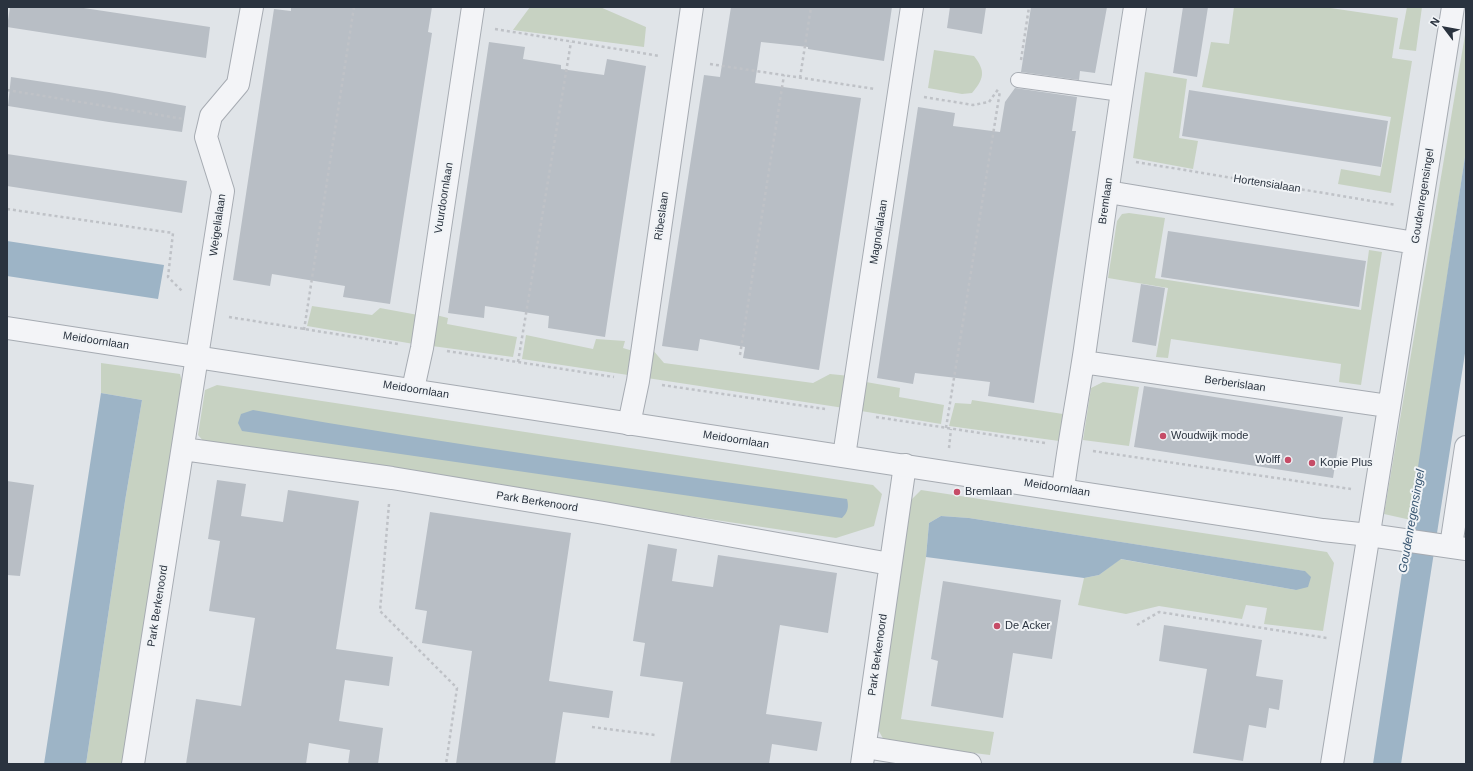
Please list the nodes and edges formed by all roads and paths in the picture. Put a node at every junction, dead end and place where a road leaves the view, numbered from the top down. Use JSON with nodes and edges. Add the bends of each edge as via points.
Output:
{"nodes":[{"id":1,"x":252,"y":7,"type":"edge"},
{"id":2,"x":354,"y":7,"type":"edge"},
{"id":3,"x":692,"y":7,"type":"edge"},
{"id":4,"x":811,"y":7,"type":"edge"},
{"id":5,"x":912,"y":7,"type":"edge"},
{"id":6,"x":1029,"y":7,"type":"edge"},
{"id":7,"x":1135,"y":7,"type":"edge"},
{"id":8,"x":1453,"y":7,"type":"edge"},
{"id":9,"x":472,"y":16,"type":"edge"},
{"id":10,"x":571,"y":42,"type":"junction"},
{"id":11,"x":684,"y":60,"type":"junction"},
{"id":12,"x":784,"y":75,"type":"junction"},
{"id":13,"x":800,"y":78,"type":"junction"},
{"id":14,"x":1018,"y":80,"type":"joint"},
{"id":15,"x":7,"y":90,"type":"edge"},
{"id":16,"x":900,"y":93,"type":"junction"},
{"id":17,"x":1121,"y":94,"type":"junction"},
{"id":18,"x":209,"y":123,"type":"junction"},
{"id":19,"x":1112,"y":158,"type":"junction"},
{"id":20,"x":1108,"y":192,"type":"junction"},
{"id":21,"x":7,"y":208,"type":"edge"},
{"id":22,"x":1421,"y":209,"type":"junction"},
{"id":23,"x":1415,"y":243,"type":"junction"},
{"id":24,"x":204,"y":313,"type":"junction"},
{"id":25,"x":7,"y":328,"type":"edge"},
{"id":26,"x":304,"y":330,"type":"junction"},
{"id":27,"x":422,"y":348,"type":"junction"},
{"id":28,"x":740,"y":355,"type":"dead end"},
{"id":29,"x":197,"y":357,"type":"junction"},
{"id":30,"x":518,"y":362,"type":"junction"},
{"id":31,"x":1083,"y":362,"type":"junction"},
{"id":32,"x":638,"y":381,"type":"junction"},
{"id":33,"x":413,"y":389,"type":"junction"},
{"id":34,"x":1388,"y":406,"type":"junction"},
{"id":35,"x":851,"y":413,"type":"junction"},
{"id":36,"x":629,"y":424,"type":"junction"},
{"id":37,"x":946,"y":428,"type":"junction"},
{"id":38,"x":1068,"y":447,"type":"junction"},
{"id":39,"x":1466,"y":447,"type":"edge"},
{"id":40,"x":183,"y":449,"type":"junction"},
{"id":41,"x":844,"y":456,"type":"junction"},
{"id":42,"x":905,"y":466,"type":"junction"},
{"id":43,"x":392,"y":478,"type":"junction"},
{"id":44,"x":1063,"y":489,"type":"junction"},
{"id":45,"x":1351,"y":495,"type":"dead end"},
{"id":46,"x":1369,"y":535,"type":"junction"},
{"id":47,"x":1458,"y":548,"type":"edge"},
{"id":48,"x":890,"y":564,"type":"junction"},
{"id":49,"x":1137,"y":625,"type":"dead end"},
{"id":50,"x":1329,"y":631,"type":"dead end"},
{"id":51,"x":592,"y":727,"type":"dead end"},
{"id":52,"x":655,"y":735,"type":"dead end"},
{"id":53,"x":864,"y":755,"type":"edge"},
{"id":54,"x":133,"y":764,"type":"edge"},
{"id":55,"x":446,"y":764,"type":"edge"},
{"id":56,"x":970,"y":764,"type":"edge"},
{"id":57,"x":1332,"y":764,"type":"edge"}],
"edges":[{"from":1,"to":18,"type":"street","name":"Weigelialaan","via":[[238,84],[210,116]]},
{"from":2,"to":26,"type":"path"},
{"from":3,"to":11,"type":"street","name":"Ribeslaan"},
{"from":4,"to":13,"type":"path"},
{"from":5,"to":16,"type":"street","name":"Magnolialaan"},
{"from":6,"to":14,"type":"path"},
{"from":7,"to":17,"type":"street","name":"Bremlaan"},
{"from":8,"to":22,"type":"street","name":"Goudenregensingel"},
{"from":9,"to":10,"type":"path"},
{"from":9,"to":27,"type":"street","name":"Vuurdoornlaan"},
{"from":10,"to":11,"type":"path"},
{"from":10,"to":30,"type":"path"},
{"from":11,"to":12,"type":"path"},
{"from":11,"to":32,"type":"street","name":"Ribeslaan"},
{"from":12,"to":13,"type":"path"},
{"from":12,"to":28,"type":"path"},
{"from":13,"to":16,"type":"path"},
{"from":14,"to":17,"type":"lane"},
{"from":15,"to":18,"type":"path"},
{"from":16,"to":35,"type":"street","name":"Magnolialaan"},
{"from":16,"to":37,"type":"path","via":[[973,105],[988,102],[1001,87]]},
{"from":17,"to":19,"type":"street","name":"Bremlaan"},
{"from":18,"to":24,"type":"street","name":"Weigelialaan","via":[[206,137],[223,191]]},
{"from":19,"to":20,"type":"street","name":"Bremlaan"},
{"from":19,"to":22,"type":"path","name":"Hortensialaan"},
{"from":20,"to":23,"type":"street"},
{"from":20,"to":31,"type":"street","name":"Bremlaan"},
{"from":21,"to":24,"type":"path","via":[[173,233],[168,277]]},
{"from":22,"to":23,"type":"street","name":"Goudenregensingel"},
{"from":23,"to":34,"type":"street","name":"Goudenregensingel"},
{"from":24,"to":26,"type":"path"},
{"from":24,"to":29,"type":"street","name":"Weigelialaan"},
{"from":25,"to":29,"type":"street","name":"Meidoornlaan"},
{"from":26,"to":27,"type":"path"},
{"from":27,"to":30,"type":"path"},
{"from":27,"to":33,"type":"street","name":"Vuurdoornlaan"},
{"from":29,"to":33,"type":"street","name":"Meidoornlaan"},
{"from":29,"to":40,"type":"street","name":"Park Berkenoord"},
{"from":30,"to":32,"type":"path"},
{"from":31,"to":34,"type":"street","name":"Berberislaan"},
{"from":31,"to":38,"type":"street","name":"Bremlaan"},
{"from":32,"to":35,"type":"path"},
{"from":32,"to":36,"type":"street","name":"Ribeslaan"},
{"from":33,"to":36,"type":"street","name":"Meidoornlaan"},
{"from":34,"to":46,"type":"street","name":"Goudenregensingel"},
{"from":35,"to":37,"type":"path"},
{"from":35,"to":41,"type":"street","name":"Magnolialaan"},
{"from":36,"to":41,"type":"street","name":"Meidoornlaan"},
{"from":37,"to":38,"type":"path"},
{"from":38,"to":44,"type":"street","name":"Bremlaan"},
{"from":38,"to":45,"type":"path","via":[[1352,489]]},
{"from":39,"to":47,"type":"street"},
{"from":40,"to":43,"type":"street","name":"Park Berkenoord"},
{"from":40,"to":54,"type":"street","name":"Park Berkenoord"},
{"from":41,"to":42,"type":"street","name":"Meidoornlaan"},
{"from":42,"to":44,"type":"street","name":"Meidoornlaan"},
{"from":42,"to":48,"type":"street","name":"Park Berkenoord"},
{"from":43,"to":48,"type":"street","name":"Park Berkenoord"},
{"from":43,"to":55,"type":"path","via":[[380,611],[457,688]]},
{"from":44,"to":46,"type":"street","name":"Meidoornlaan"},
{"from":46,"to":47,"type":"street","name":"Meidoornlaan"},
{"from":46,"to":57,"type":"street","name":"Goudenregensingel"},
{"from":48,"to":53,"type":"street","name":"Park Berkenoord"},
{"from":49,"to":50,"type":"path","via":[[1159,612],[1327,638]]},
{"from":51,"to":52,"type":"path"},
{"from":53,"to":56,"type":"street","name":"Park Berkenoord"}]}
